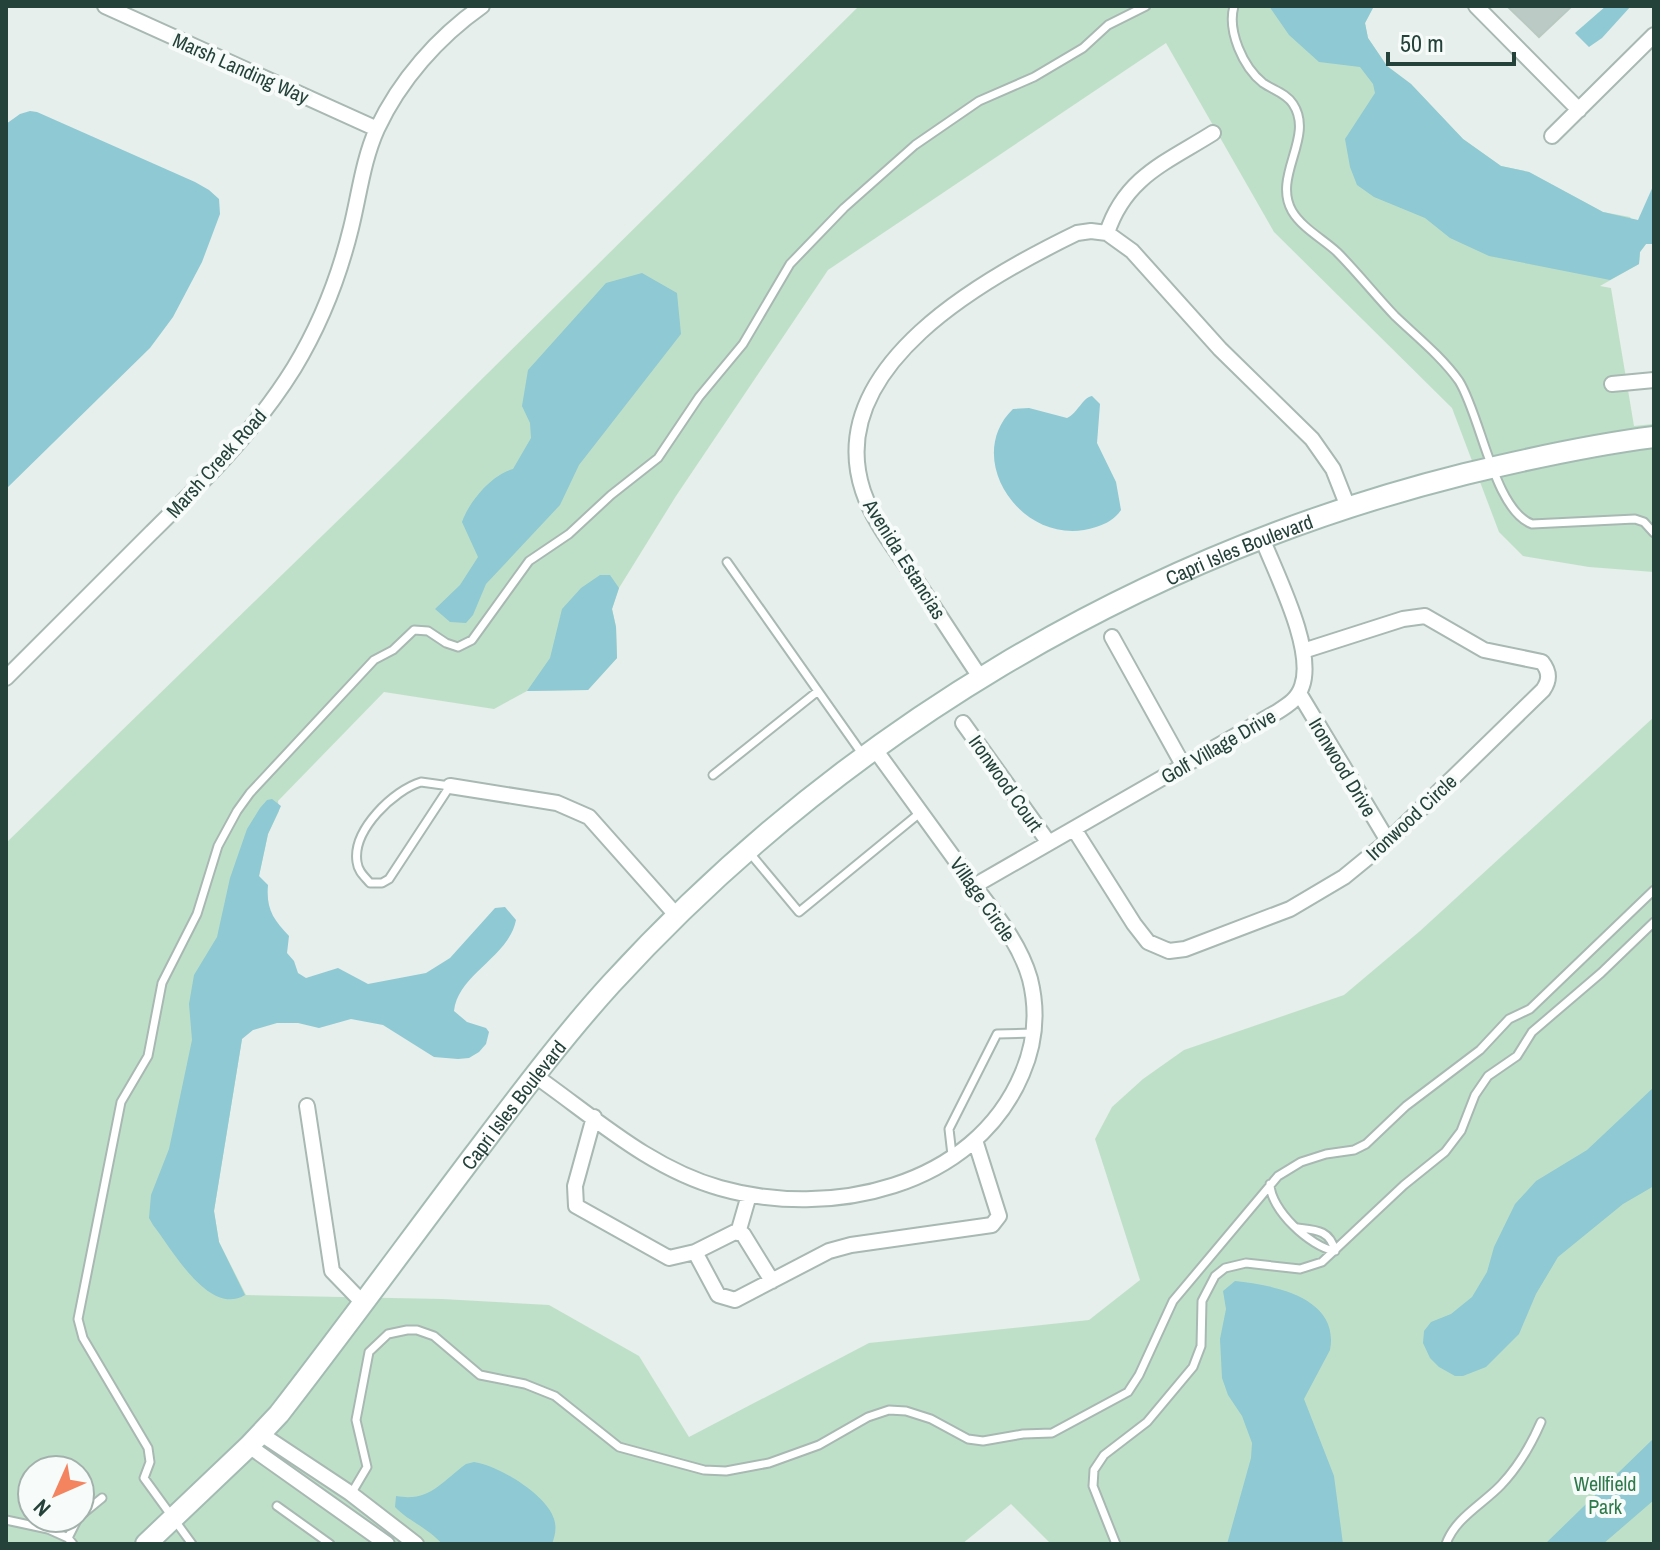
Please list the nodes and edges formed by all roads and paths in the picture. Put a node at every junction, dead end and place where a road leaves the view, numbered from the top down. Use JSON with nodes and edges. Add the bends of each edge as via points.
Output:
{"nodes":[{"id":1,"x":105,"y":6,"type":"edge"},
{"id":2,"x":482,"y":6,"type":"edge"},
{"id":3,"x":1146,"y":6,"type":"edge"},
{"id":4,"x":1234,"y":6,"type":"edge"},
{"id":5,"x":1476,"y":6,"type":"edge"},
{"id":6,"x":1654,"y":35,"type":"edge"},
{"id":7,"x":1579,"y":110,"type":"junction"},
{"id":8,"x":377,"y":129,"type":"junction"},
{"id":9,"x":1213,"y":133,"type":"dead end"},
{"id":10,"x":1552,"y":136,"type":"dead end"},
{"id":11,"x":1107,"y":233,"type":"junction"},
{"id":12,"x":1654,"y":380,"type":"edge"},
{"id":13,"x":1612,"y":384,"type":"dead end"},
{"id":14,"x":1654,"y":437,"type":"edge"},
{"id":15,"x":1493,"y":467,"type":"junction"},
{"id":16,"x":1348,"y":507,"type":"junction"},
{"id":17,"x":1654,"y":533,"type":"edge"},
{"id":18,"x":1262,"y":538,"type":"junction"},
{"id":19,"x":727,"y":562,"type":"dead end"},
{"id":20,"x":1112,"y":637,"type":"dead end"},
{"id":21,"x":1303,"y":651,"type":"junction"},
{"id":22,"x":980,"y":677,"type":"junction"},
{"id":23,"x":6,"y":678,"type":"edge"},
{"id":24,"x":818,"y":691,"type":"junction"},
{"id":25,"x":1299,"y":693,"type":"junction"},
{"id":26,"x":963,"y":723,"type":"dead end"},
{"id":27,"x":869,"y":752,"type":"junction"},
{"id":28,"x":1183,"y":765,"type":"junction"},
{"id":29,"x":713,"y":775,"type":"dead end"},
{"id":30,"x":450,"y":786,"type":"junction"},
{"id":31,"x":921,"y":812,"type":"junction"},
{"id":32,"x":1074,"y":829,"type":"junction"},
{"id":33,"x":1388,"y":841,"type":"junction"},
{"id":34,"x":1049,"y":843,"type":"junction"},
{"id":35,"x":748,"y":850,"type":"junction"},
{"id":36,"x":974,"y":886,"type":"junction"},
{"id":37,"x":1654,"y":890,"type":"edge"},
{"id":38,"x":677,"y":916,"type":"junction"},
{"id":39,"x":1654,"y":922,"type":"edge"},
{"id":40,"x":1033,"y":1033,"type":"junction"},
{"id":41,"x":534,"y":1075,"type":"junction"},
{"id":42,"x":307,"y":1106,"type":"dead end"},
{"id":43,"x":594,"y":1117,"type":"junction"},
{"id":44,"x":975,"y":1140,"type":"junction"},
{"id":45,"x":953,"y":1158,"type":"junction"},
{"id":46,"x":1270,"y":1184,"type":"junction"},
{"id":47,"x":749,"y":1195,"type":"junction"},
{"id":48,"x":1298,"y":1228,"type":"junction"},
{"id":49,"x":738,"y":1233,"type":"junction"},
{"id":50,"x":1335,"y":1251,"type":"junction"},
{"id":51,"x":695,"y":1252,"type":"junction"},
{"id":52,"x":772,"y":1281,"type":"junction"},
{"id":53,"x":363,"y":1303,"type":"junction"},
{"id":54,"x":1541,"y":1422,"type":"dead end"},
{"id":55,"x":255,"y":1440,"type":"junction"},
{"id":56,"x":354,"y":1489,"type":"dead end"},
{"id":57,"x":102,"y":1498,"type":"dead end"},
{"id":58,"x":96,"y":1503,"type":"edge"},
{"id":59,"x":277,"y":1506,"type":"dead end"},
{"id":60,"x":173,"y":1518,"type":"junction"},
{"id":61,"x":6,"y":1520,"type":"edge"},
{"id":62,"x":70,"y":1541,"type":"edge"},
{"id":63,"x":146,"y":1544,"type":"edge"},
{"id":64,"x":192,"y":1544,"type":"edge"},
{"id":65,"x":330,"y":1544,"type":"edge"},
{"id":66,"x":387,"y":1544,"type":"edge"},
{"id":67,"x":416,"y":1544,"type":"edge"},
{"id":68,"x":1116,"y":1544,"type":"edge"},
{"id":69,"x":1446,"y":1544,"type":"edge"}],
"edges":[{"from":1,"to":8,"type":"street","name":"Marsh Landing Way"},
{"from":2,"to":8,"type":"street","name":"Marsh Creek Road","via":[[442,39],[405,81]]},
{"from":3,"to":60,"type":"lane","via":[[1108,25],[1057,64],[979,101],[888,168],[790,264],[743,344],[653,464],[529,561],[466,644],[452,646],[428,631],[414,630],[378,657],[237,811],[218,846],[197,914],[162,983],[145,1064],[121,1102],[79,1309],[83,1338],[148,1448],[144,1478]]},
{"from":4,"to":15,"type":"lane","via":[[1234,35],[1253,71],[1296,109],[1299,132],[1286,186],[1292,210],[1453,373],[1468,396]]},
{"from":5,"to":7,"type":"street"},
{"from":6,"to":7,"type":"street"},
{"from":7,"to":10,"type":"street"},
{"from":8,"to":23,"type":"street","name":"Marsh Creek Road","via":[[325,306],[276,396],[216,469]]},
{"from":9,"to":11,"type":"street","via":[[1139,180],[1117,205]]},
{"from":11,"to":16,"type":"street","via":[[1132,251],[1204,333],[1312,439],[1333,469]]},
{"from":11,"to":22,"type":"street","name":"Avenida Estancias","via":[[1077,233],[952,305],[893,363],[874,388],[861,419],[856,453],[868,505]]},
{"from":12,"to":13,"type":"street"},
{"from":14,"to":15,"type":"street","name":"Capri Isles Boulevard"},
{"from":15,"to":16,"type":"street","name":"Capri Isles Boulevard"},
{"from":15,"to":17,"type":"lane","via":[[1511,508],[1527,522],[1631,519],[1644,522]]},
{"from":16,"to":18,"type":"street","name":"Capri Isles Boulevard"},
{"from":18,"to":21,"type":"street"},
{"from":18,"to":22,"type":"street","name":"Capri Isles Boulevard","via":[[1131,593]]},
{"from":19,"to":24,"type":"lane"},
{"from":20,"to":28,"type":"street"},
{"from":21,"to":25,"type":"street"},
{"from":21,"to":33,"type":"street","name":"Ironwood Circle","via":[[1425,616],[1484,650],[1536,659],[1548,669],[1543,690]]},
{"from":22,"to":27,"type":"street","name":"Capri Isles Boulevard"},
{"from":24,"to":27,"type":"lane"},
{"from":24,"to":29,"type":"lane"},
{"from":25,"to":28,"type":"street","name":"Golf Village Drive","via":[[1277,712]]},
{"from":25,"to":33,"type":"street","name":"Ironwood Drive"},
{"from":26,"to":34,"type":"street","name":"Ironwood Court"},
{"from":27,"to":31,"type":"street","name":"Village Circle"},
{"from":27,"to":35,"type":"street","name":"Capri Isles Boulevard"},
{"from":28,"to":32,"type":"street","name":"Golf Village Drive"},
{"from":30,"to":30,"type":"lane","via":[[421,782],[396,793],[383,806],[357,851],[357,864],[370,883],[389,879]]},
{"from":30,"to":38,"type":"street","via":[[557,803],[580,812]]},
{"from":31,"to":35,"type":"lane","via":[[799,912]]},
{"from":31,"to":36,"type":"street","name":"Village Circle"},
{"from":32,"to":33,"type":"street","name":"Ironwood Circle","via":[[1142,936],[1169,951],[1211,941],[1290,909],[1344,877]]},
{"from":32,"to":34,"type":"street"},
{"from":34,"to":36,"type":"street"},
{"from":35,"to":38,"type":"street","name":"Capri Isles Boulevard"},
{"from":36,"to":40,"type":"street","name":"Village Circle","via":[[1024,962],[1034,999]]},
{"from":37,"to":46,"type":"lane","via":[[1530,1009],[1509,1019],[1480,1050],[1406,1106],[1372,1140],[1354,1150],[1301,1162]]},
{"from":38,"to":41,"type":"street","name":"Capri Isles Boulevard"},
{"from":39,"to":50,"type":"lane","via":[[1532,1032],[1517,1056],[1488,1076],[1450,1147]]},
{"from":40,"to":44,"type":"street","name":"Village Circle","via":[[1027,1063],[1010,1099]]},
{"from":40,"to":45,"type":"lane","via":[[997,1034],[949,1129]]},
{"from":41,"to":43,"type":"street","name":"Village Circle"},
{"from":41,"to":53,"type":"street","name":"Capri Isles Boulevard"},
{"from":42,"to":53,"type":"street","via":[[332,1271]]},
{"from":43,"to":47,"type":"street","name":"Village Circle","via":[[662,1165]]},
{"from":43,"to":51,"type":"street","via":[[575,1186],[576,1206],[669,1258]]},
{"from":44,"to":45,"type":"street","name":"Village Circle"},
{"from":44,"to":52,"type":"street","via":[[999,1216],[992,1225],[851,1245]]},
{"from":45,"to":47,"type":"street","name":"Village Circle","via":[[921,1176],[845,1196]]},
{"from":46,"to":48,"type":"lane","via":[[1277,1205]]},
{"from":46,"to":56,"type":"lane","via":[[1173,1301],[1128,1392],[1052,1433],[968,1439],[931,1419],[889,1410],[769,1463],[704,1470],[619,1447],[555,1396],[480,1375],[434,1336],[407,1330],[388,1334],[369,1352],[356,1420],[367,1467]]},
{"from":47,"to":49,"type":"street"},
{"from":48,"to":50,"type":"lane","via":[[1316,1245]]},
{"from":48,"to":50,"type":"lane","via":[[1325,1233]]},
{"from":49,"to":51,"type":"street"},
{"from":49,"to":52,"type":"street","via":[[750,1243]]},
{"from":50,"to":68,"type":"lane","via":[[1307,1268],[1232,1265],[1209,1283],[1193,1367],[1147,1422],[1104,1455],[1094,1470],[1093,1486]]},
{"from":51,"to":52,"type":"street","via":[[718,1295],[735,1300]]},
{"from":53,"to":55,"type":"street","name":"Capri Isles Boulevard"},
{"from":54,"to":69,"type":"lane","via":[[1512,1473],[1461,1521]]},
{"from":55,"to":60,"type":"street","name":"Capri Isles Boulevard"},
{"from":55,"to":66,"type":"street"},
{"from":55,"to":67,"type":"street","via":[[350,1493]]},
{"from":57,"to":58,"type":"lane"},
{"from":59,"to":65,"type":"lane"},
{"from":60,"to":63,"type":"street","name":"Capri Isles Boulevard"},
{"from":60,"to":64,"type":"lane"},
{"from":61,"to":62,"type":"lane","via":[[48,1529]]}]}
